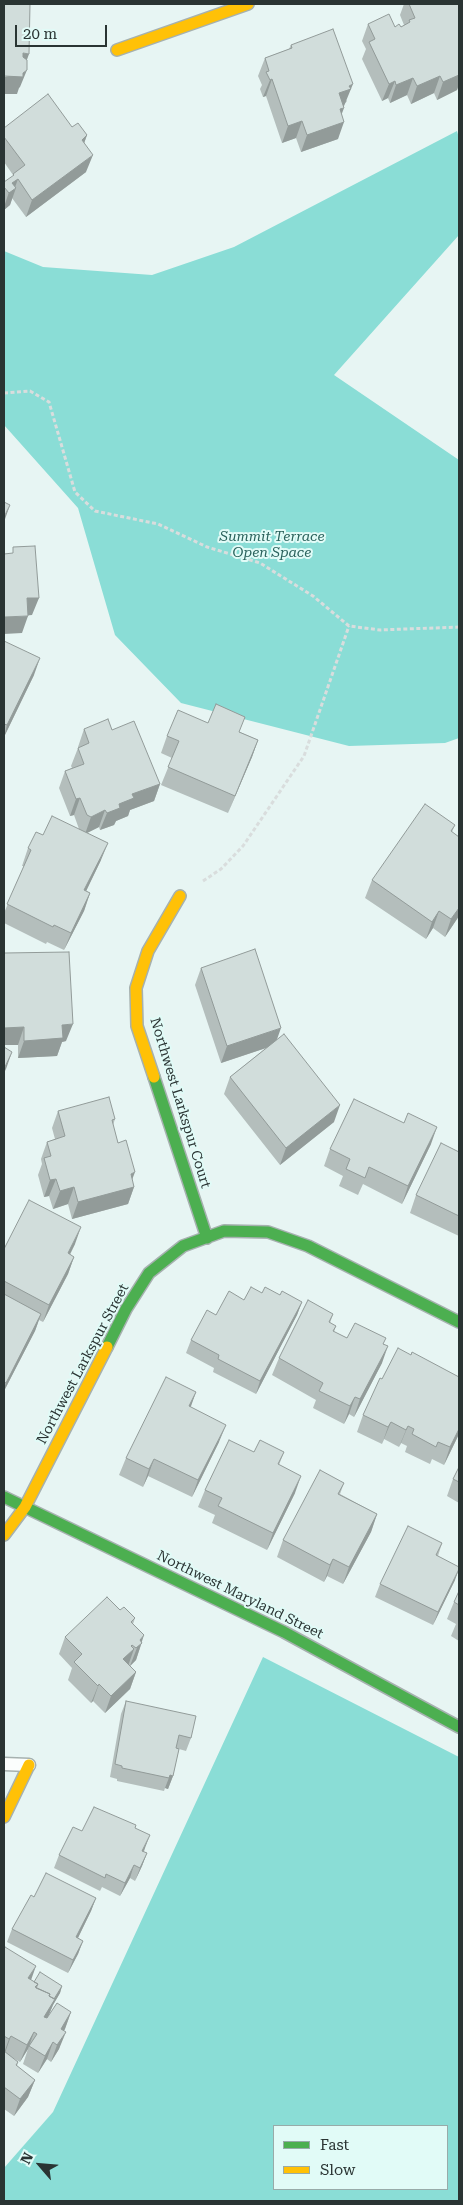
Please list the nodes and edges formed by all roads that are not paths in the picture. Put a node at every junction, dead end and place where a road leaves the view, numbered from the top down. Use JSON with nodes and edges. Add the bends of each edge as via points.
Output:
{"nodes":[{"id":1,"x":248,"y":4,"type":"edge"},
{"id":2,"x":117,"y":50,"type":"dead end"},
{"id":3,"x":180,"y":896,"type":"road end"},
{"id":4,"x":206,"y":1238,"type":"junction"},
{"id":5,"x":459,"y":1322,"type":"edge"},
{"id":6,"x":4,"y":1497,"type":"edge"},
{"id":7,"x":25,"y":1507,"type":"junction"},
{"id":8,"x":4,"y":1535,"type":"edge"},
{"id":9,"x":459,"y":1727,"type":"edge"},
{"id":10,"x":4,"y":1764,"type":"edge"},
{"id":11,"x":29,"y":1766,"type":"joint"},
{"id":12,"x":4,"y":1817,"type":"edge"}],
"edges":[{"from":1,"to":2,"type":"street"},
{"from":3,"to":4,"type":"street","name":"Northwest Larkspur Court","via":[[148,951],[136,988],[137,1026]]},
{"from":4,"to":5,"type":"street","name":"Northwest Larkspur Street","via":[[224,1231],[268,1232],[308,1246]]},
{"from":4,"to":7,"type":"street","name":"Northwest Larkspur Street","via":[[183,1246],[149,1273],[126,1309]]},
{"from":6,"to":7,"type":"street","name":"Northwest Maryland Street"},
{"from":7,"to":8,"type":"street","name":"Northwest Larkspur Street"},
{"from":7,"to":9,"type":"street","name":"Northwest Maryland Street","via":[[284,1632]]},
{"from":10,"to":11,"type":"lane"},
{"from":11,"to":12,"type":"street"}]}
